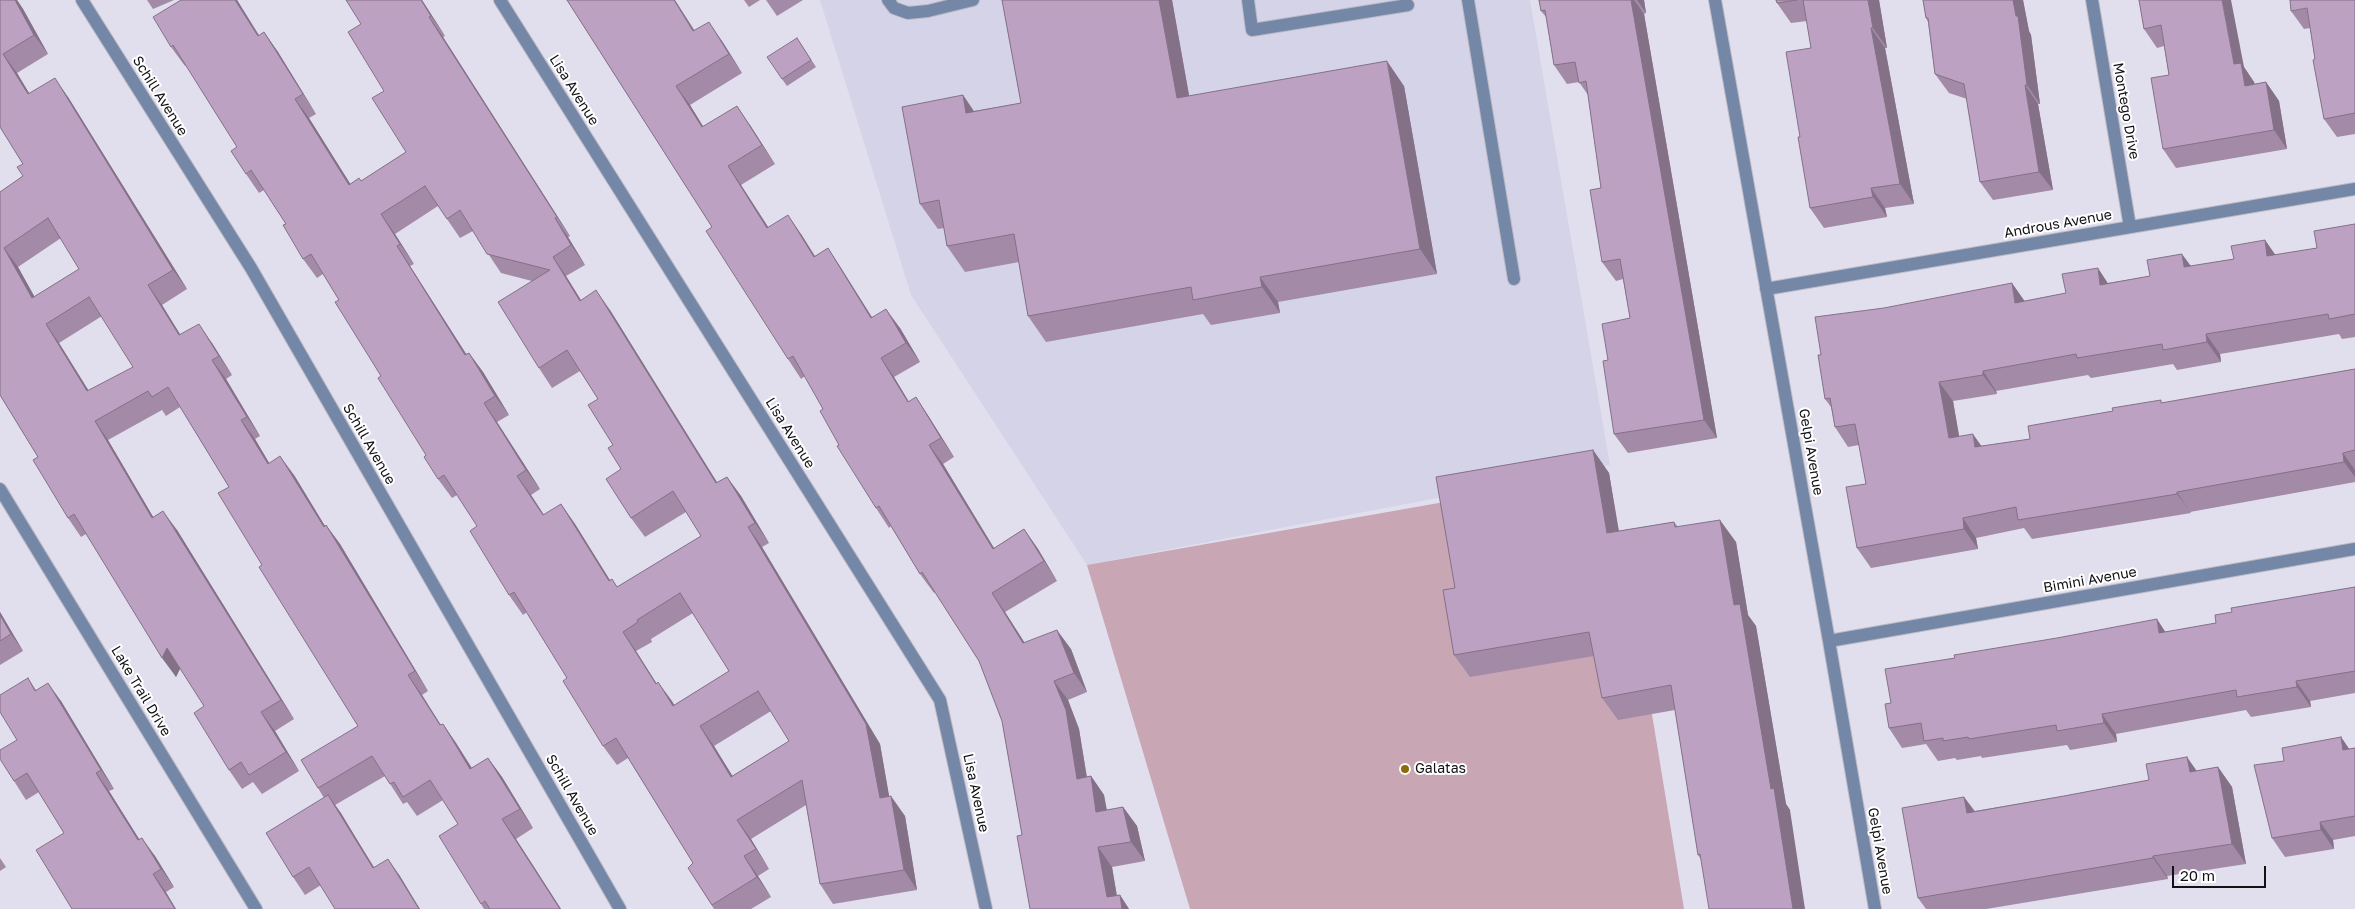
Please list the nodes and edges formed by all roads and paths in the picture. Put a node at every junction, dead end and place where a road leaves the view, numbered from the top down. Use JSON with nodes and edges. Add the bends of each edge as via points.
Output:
{"nodes":[{"id":1,"x":82,"y":0,"type":"edge"},
{"id":2,"x":500,"y":0,"type":"edge"},
{"id":3,"x":888,"y":0,"type":"edge"},
{"id":4,"x":973,"y":0,"type":"edge"},
{"id":5,"x":1248,"y":0,"type":"edge"},
{"id":6,"x":1468,"y":0,"type":"edge"},
{"id":7,"x":1715,"y":0,"type":"edge"},
{"id":8,"x":2092,"y":0,"type":"edge"},
{"id":9,"x":1408,"y":5,"type":"dead end"},
{"id":10,"x":2355,"y":189,"type":"edge"},
{"id":11,"x":2130,"y":227,"type":"junction"},
{"id":12,"x":1514,"y":279,"type":"dead end"},
{"id":13,"x":1766,"y":289,"type":"junction"},
{"id":14,"x":0,"y":489,"type":"edge"},
{"id":15,"x":2355,"y":549,"type":"edge"},
{"id":16,"x":1829,"y":641,"type":"junction"},
{"id":17,"x":256,"y":909,"type":"edge"},
{"id":18,"x":620,"y":909,"type":"edge"},
{"id":19,"x":986,"y":909,"type":"edge"},
{"id":20,"x":1875,"y":909,"type":"edge"}],
"edges":[{"from":1,"to":18,"type":"street","name":"Schill Avenue","via":[[251,268]]},
{"from":2,"to":19,"type":"street","name":"Lisa Avenue","via":[[940,700]]},
{"from":3,"to":4,"type":"street","via":[[894,8],[908,13],[928,12]]},
{"from":5,"to":9,"type":"street","via":[[1252,30]]},
{"from":6,"to":12,"type":"street"},
{"from":7,"to":13,"type":"street","name":"Gelpi Avenue"},
{"from":8,"to":11,"type":"street","name":"Montego Drive"},
{"from":10,"to":11,"type":"street","name":"Androus Avenue"},
{"from":11,"to":13,"type":"street","name":"Androus Avenue"},
{"from":13,"to":16,"type":"street","name":"Gelpi Avenue"},
{"from":14,"to":17,"type":"street","name":"Lake Trail Drive"},
{"from":15,"to":16,"type":"street","name":"Bimini Avenue"},
{"from":16,"to":20,"type":"street","name":"Gelpi Avenue"}]}
